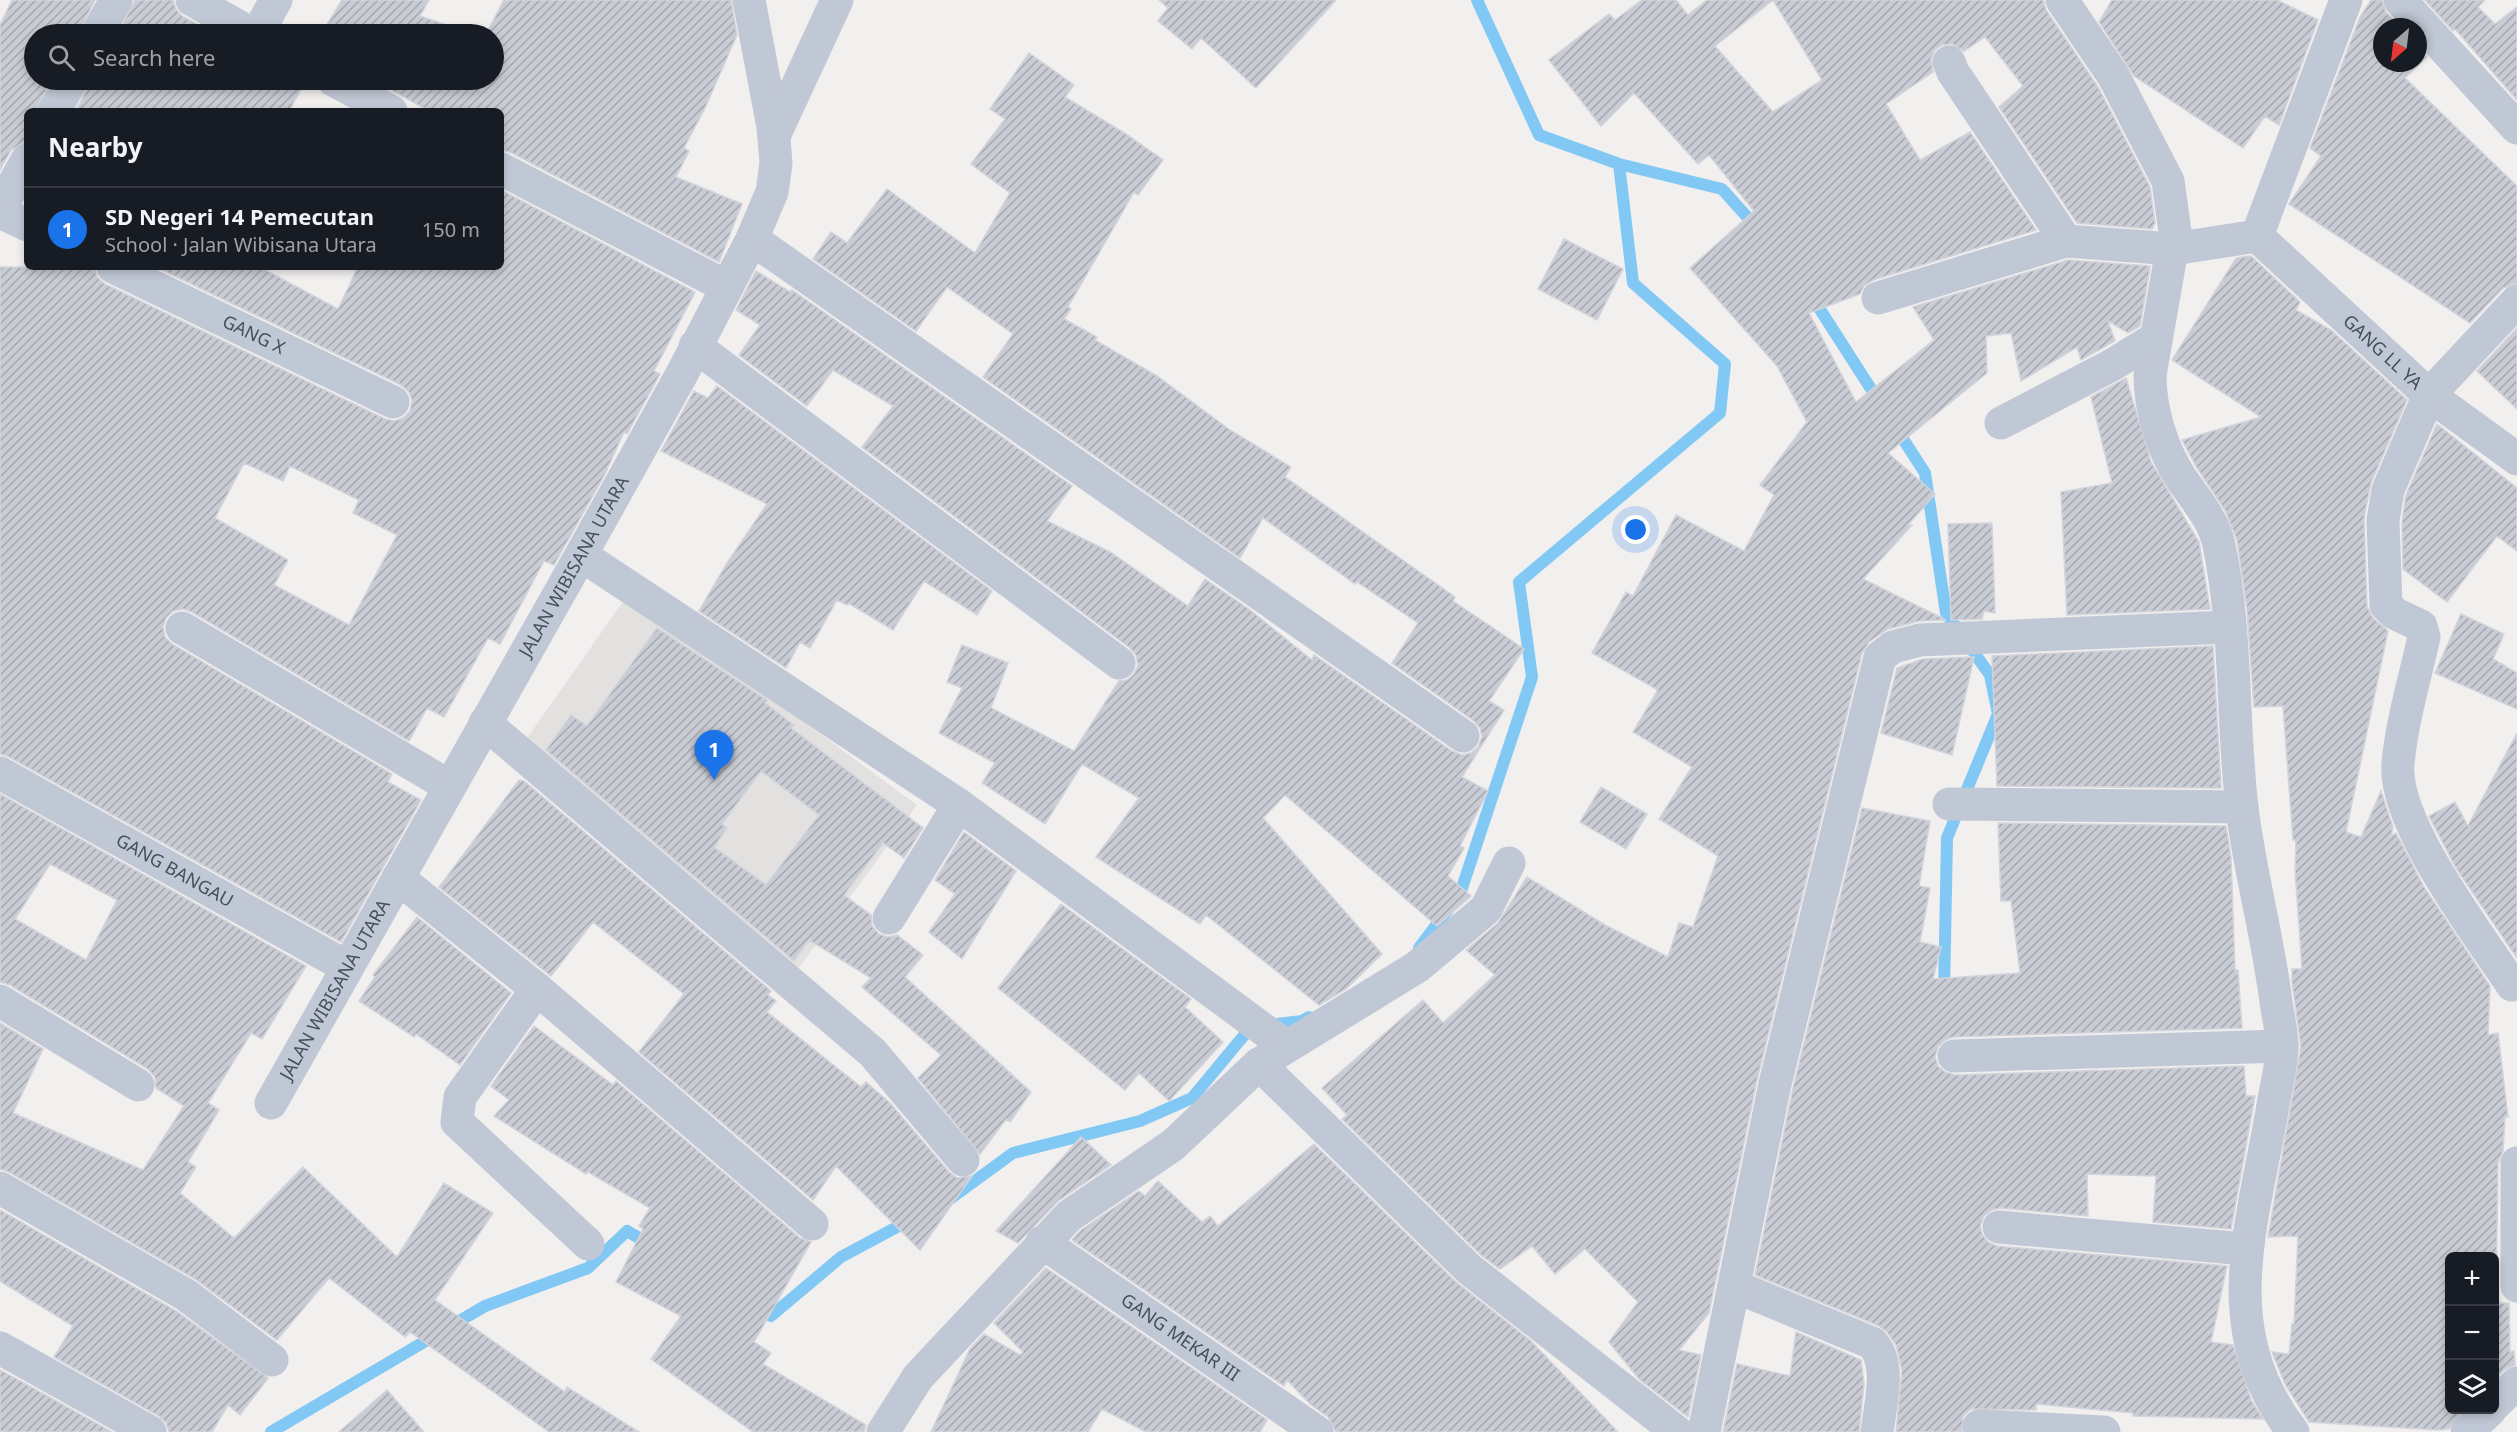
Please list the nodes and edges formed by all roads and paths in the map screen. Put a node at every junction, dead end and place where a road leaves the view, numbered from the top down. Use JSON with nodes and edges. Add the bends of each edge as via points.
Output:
{"nodes":[{"id":1,"x":116,"y":0,"type":"edge"},
{"id":2,"x":192,"y":0,"type":"edge"},
{"id":3,"x":276,"y":0,"type":"edge"},
{"id":4,"x":749,"y":0,"type":"edge"},
{"id":5,"x":837,"y":0,"type":"edge"},
{"id":6,"x":2062,"y":0,"type":"edge"},
{"id":7,"x":2400,"y":0,"type":"edge"},
{"id":8,"x":2341,"y":2,"type":"edge"},
{"id":9,"x":103,"y":24,"type":"edge"},
{"id":10,"x":234,"y":24,"type":"edge"},
{"id":11,"x":263,"y":24,"type":"edge"},
{"id":12,"x":1949,"y":62,"type":"dead end"},
{"id":13,"x":66,"y":90,"type":"edge"},
{"id":14,"x":352,"y":90,"type":"edge"},
{"id":15,"x":56,"y":108,"type":"edge"},
{"id":16,"x":385,"y":108,"type":"edge"},
{"id":17,"x":2517,"y":128,"type":"edge"},
{"id":18,"x":774,"y":136,"type":"junction"},
{"id":19,"x":24,"y":166,"type":"edge"},
{"id":20,"x":504,"y":171,"type":"edge"},
{"id":21,"x":0,"y":211,"type":"edge"},
{"id":22,"x":24,"y":223,"type":"edge"},
{"id":23,"x":2257,"y":236,"type":"junction"},
{"id":24,"x":752,"y":239,"type":"junction"},
{"id":25,"x":2066,"y":241,"type":"junction"},
{"id":26,"x":2173,"y":249,"type":"junction"},
{"id":27,"x":120,"y":270,"type":"edge"},
{"id":28,"x":725,"y":286,"type":"junction"},
{"id":29,"x":1878,"y":298,"type":"dead end"},
{"id":30,"x":2517,"y":301,"type":"edge"},
{"id":31,"x":2156,"y":338,"type":"junction"},
{"id":32,"x":695,"y":346,"type":"junction"},
{"id":33,"x":2429,"y":395,"type":"junction"},
{"id":34,"x":393,"y":402,"type":"dead end"},
{"id":35,"x":2001,"y":423,"type":"dead end"},
{"id":36,"x":2517,"y":459,"type":"edge"},
{"id":37,"x":581,"y":555,"type":"junction"},
{"id":38,"x":2229,"y":627,"type":"junction"},
{"id":39,"x":182,"y":628,"type":"dead end"},
{"id":40,"x":1119,"y":663,"type":"dead end"},
{"id":41,"x":485,"y":723,"type":"junction"},
{"id":42,"x":1463,"y":736,"type":"dead end"},
{"id":43,"x":0,"y":773,"type":"edge"},
{"id":44,"x":449,"y":786,"type":"junction"},
{"id":45,"x":1949,"y":804,"type":"dead end"},
{"id":46,"x":960,"y":805,"type":"junction"},
{"id":47,"x":2242,"y":807,"type":"junction"},
{"id":48,"x":1509,"y":863,"type":"dead end"},
{"id":49,"x":398,"y":878,"type":"junction"},
{"id":50,"x":889,"y":918,"type":"dead end"},
{"id":51,"x":347,"y":967,"type":"junction"},
{"id":52,"x":537,"y":989,"type":"junction"},
{"id":53,"x":2515,"y":992,"type":"edge"},
{"id":54,"x":0,"y":1001,"type":"edge"},
{"id":55,"x":2282,"y":1047,"type":"junction"},
{"id":56,"x":1272,"y":1048,"type":"junction"},
{"id":57,"x":1954,"y":1056,"type":"dead end"},
{"id":58,"x":138,"y":1085,"type":"dead end"},
{"id":59,"x":271,"y":1103,"type":"dead end"},
{"id":60,"x":963,"y":1160,"type":"dead end"},
{"id":61,"x":2517,"y":1163,"type":"edge"},
{"id":62,"x":0,"y":1188,"type":"edge"},
{"id":63,"x":812,"y":1224,"type":"dead end"},
{"id":64,"x":1999,"y":1227,"type":"dead end"},
{"id":65,"x":1042,"y":1242,"type":"junction"},
{"id":66,"x":588,"y":1244,"type":"dead end"},
{"id":67,"x":2246,"y":1249,"type":"junction"},
{"id":68,"x":1734,"y":1286,"type":"junction"},
{"id":69,"x":2517,"y":1286,"type":"edge"},
{"id":70,"x":0,"y":1348,"type":"edge"},
{"id":71,"x":272,"y":1360,"type":"dead end"},
{"id":72,"x":2517,"y":1383,"type":"edge"},
{"id":73,"x":2499,"y":1401,"type":"edge"},
{"id":74,"x":2486,"y":1414,"type":"edge"},
{"id":75,"x":1979,"y":1426,"type":"dead end"},
{"id":76,"x":150,"y":1432,"type":"edge"},
{"id":77,"x":883,"y":1432,"type":"edge"},
{"id":78,"x":1317,"y":1432,"type":"edge"},
{"id":79,"x":1677,"y":1432,"type":"edge"},
{"id":80,"x":1704,"y":1432,"type":"edge"},
{"id":81,"x":1877,"y":1432,"type":"edge"},
{"id":82,"x":2104,"y":1432,"type":"edge"},
{"id":83,"x":2293,"y":1432,"type":"edge"},
{"id":84,"x":2468,"y":1432,"type":"edge"}],
"edges":[{"from":1,"to":9,"type":"street"},
{"from":2,"to":10,"type":"street"},
{"from":3,"to":11,"type":"street"},
{"from":4,"to":18,"type":"street","name":"JALAN WIBISANA UTARA"},
{"from":5,"to":18,"type":"street"},
{"from":6,"to":26,"type":"street","via":[[2114,76],[2168,181],[2175,232]]},
{"from":7,"to":17,"type":"street"},
{"from":8,"to":23,"type":"street","via":[[2315,87]]},
{"from":12,"to":25,"type":"street"},
{"from":13,"to":15,"type":"street"},
{"from":14,"to":16,"type":"street"},
{"from":18,"to":24,"type":"street","name":"JALAN WIBISANA UTARA","via":[[772,192]]},
{"from":19,"to":21,"type":"street"},
{"from":20,"to":28,"type":"street"},
{"from":21,"to":22,"type":"street"},
{"from":23,"to":26,"type":"street"},
{"from":23,"to":33,"type":"street","name":"GANG LL YA"},
{"from":24,"to":28,"type":"street","name":"JALAN WIBISANA UTARA"},
{"from":24,"to":42,"type":"street"},
{"from":25,"to":26,"type":"street"},
{"from":25,"to":29,"type":"street"},
{"from":26,"to":31,"type":"street"},
{"from":27,"to":34,"type":"street","name":"GANG X"},
{"from":28,"to":32,"type":"street","name":"JALAN WIBISANA UTARA"},
{"from":30,"to":33,"type":"street"},
{"from":31,"to":35,"type":"street"},
{"from":31,"to":38,"type":"street","via":[[2150,397],[2160,434],[2179,475],[2216,533]]},
{"from":32,"to":37,"type":"street","name":"JALAN WIBISANA UTARA"},
{"from":32,"to":40,"type":"street"},
{"from":33,"to":36,"type":"street","name":"GANG LL YA"},
{"from":33,"to":53,"type":"street","via":[[2388,490],[2383,521],[2386,605],[2421,626],[2424,637],[2398,765],[2400,791],[2421,846]]},
{"from":37,"to":41,"type":"street","name":"JALAN WIBISANA UTARA"},
{"from":37,"to":46,"type":"street"},
{"from":38,"to":47,"type":"street"},
{"from":38,"to":68,"type":"street","via":[[1920,640],[1901,643],[1880,657],[1775,1084]]},
{"from":39,"to":44,"type":"street"},
{"from":41,"to":44,"type":"street","name":"JALAN WIBISANA UTARA"},
{"from":41,"to":60,"type":"street","via":[[873,1053]]},
{"from":43,"to":51,"type":"street","name":"GANG BANGAU"},
{"from":44,"to":49,"type":"street","name":"JALAN WIBISANA UTARA"},
{"from":45,"to":47,"type":"street"},
{"from":46,"to":50,"type":"street"},
{"from":46,"to":56,"type":"street","via":[[1237,1011]]},
{"from":47,"to":55,"type":"street"},
{"from":48,"to":56,"type":"street","via":[[1492,901],[1479,917],[1417,967]]},
{"from":49,"to":51,"type":"street","name":"JALAN WIBISANA UTARA"},
{"from":49,"to":52,"type":"street"},
{"from":51,"to":59,"type":"street","name":"JALAN WIBISANA UTARA"},
{"from":52,"to":63,"type":"street"},
{"from":52,"to":66,"type":"street","via":[[460,1096],[457,1122]]},
{"from":54,"to":58,"type":"street"},
{"from":55,"to":57,"type":"street"},
{"from":55,"to":67,"type":"street","via":[[2261,1182]]},
{"from":56,"to":65,"type":"street","via":[[1173,1145],[1069,1216]]},
{"from":56,"to":79,"type":"street","via":[[1469,1269]]},
{"from":61,"to":69,"type":"street"},
{"from":62,"to":71,"type":"street","via":[[186,1295]]},
{"from":64,"to":67,"type":"street"},
{"from":65,"to":77,"type":"street","via":[[918,1377]]},
{"from":65,"to":78,"type":"street","name":"GANG MEKAR III"},
{"from":67,"to":83,"type":"street","via":[[2245,1315],[2255,1365],[2279,1414]]},
{"from":68,"to":80,"type":"street"},
{"from":68,"to":81,"type":"street","via":[[1872,1343],[1880,1351],[1883,1370]]},
{"from":70,"to":76,"type":"street"},
{"from":72,"to":73,"type":"street"},
{"from":74,"to":84,"type":"street"},
{"from":75,"to":82,"type":"street"}]}
